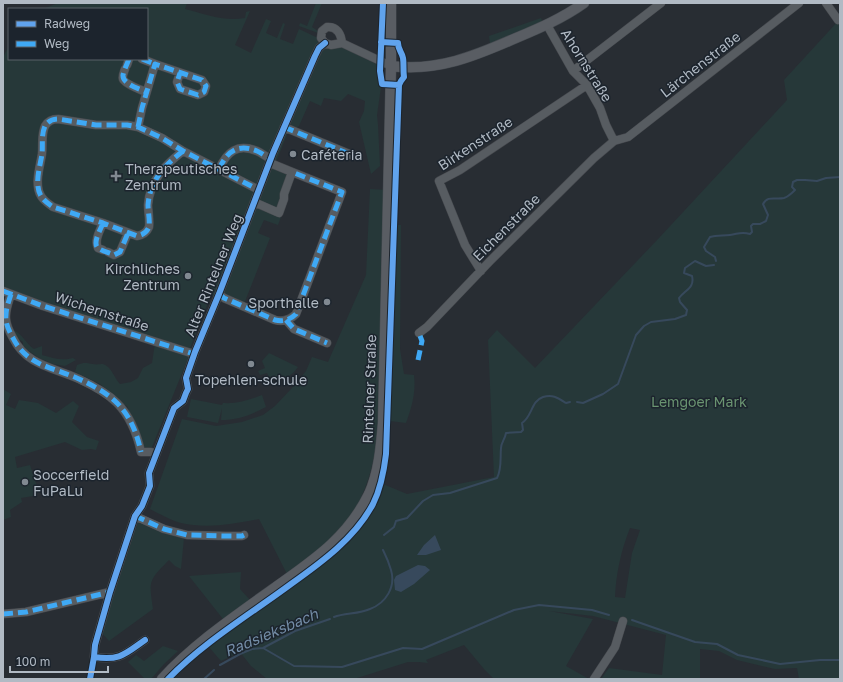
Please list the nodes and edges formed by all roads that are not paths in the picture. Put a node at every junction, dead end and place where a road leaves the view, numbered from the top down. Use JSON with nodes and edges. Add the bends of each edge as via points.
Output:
{"nodes":[{"id":1,"x":391,"y":3,"type":"edge"},
{"id":2,"x":584,"y":3,"type":"edge"},
{"id":3,"x":661,"y":3,"type":"edge"},
{"id":4,"x":799,"y":3,"type":"edge"},
{"id":5,"x":826,"y":3,"type":"edge"},
{"id":6,"x":838,"y":20,"type":"dead end"},
{"id":7,"x":547,"y":25,"type":"junction"},
{"id":8,"x":325,"y":43,"type":"junction"},
{"id":9,"x":342,"y":43,"type":"junction"},
{"id":10,"x":145,"y":60,"type":"edge"},
{"id":11,"x":156,"y":64,"type":"junction"},
{"id":12,"x":127,"y":65,"type":"edge"},
{"id":13,"x":391,"y":66,"type":"junction"},
{"id":14,"x":573,"y":71,"type":"junction"},
{"id":15,"x":180,"y":73,"type":"dead end"},
{"id":16,"x":587,"y":84,"type":"junction"},
{"id":17,"x":146,"y":92,"type":"junction"},
{"id":18,"x":138,"y":127,"type":"junction"},
{"id":19,"x":284,"y":127,"type":"junction"},
{"id":20,"x":614,"y":141,"type":"junction"},
{"id":21,"x":183,"y":151,"type":"junction"},
{"id":22,"x":354,"y":156,"type":"dead end"},
{"id":23,"x":270,"y":161,"type":"junction"},
{"id":24,"x":218,"y":169,"type":"junction"},
{"id":25,"x":292,"y":172,"type":"junction"},
{"id":26,"x":259,"y":190,"type":"junction"},
{"id":27,"x":254,"y":202,"type":"junction"},
{"id":28,"x":103,"y":223,"type":"junction"},
{"id":29,"x":128,"y":232,"type":"junction"},
{"id":30,"x":481,"y":271,"type":"junction"},
{"id":31,"x":7,"y":293,"type":"edge"},
{"id":32,"x":219,"y":294,"type":"junction"},
{"id":33,"x":286,"y":320,"type":"junction"},
{"id":34,"x":419,"y":333,"type":"dead end"},
{"id":35,"x":327,"y":343,"type":"dead end"},
{"id":36,"x":194,"y":354,"type":"junction"},
{"id":37,"x":156,"y":454,"type":"junction"},
{"id":38,"x":135,"y":516,"type":"junction"},
{"id":39,"x":244,"y":535,"type":"dead end"},
{"id":40,"x":110,"y":592,"type":"junction"},
{"id":41,"x":3,"y":614,"type":"edge"},
{"id":42,"x":623,"y":621,"type":"dead end"},
{"id":43,"x":145,"y":640,"type":"dead end"},
{"id":44,"x":162,"y":679,"type":"edge"},
{"id":45,"x":594,"y":679,"type":"edge"}],
"edges":[{"from":1,"to":13,"type":"main road","name":"Rintelner Straße"},
{"from":2,"to":7,"type":"main road"},
{"from":3,"to":14,"type":"street"},
{"from":4,"to":20,"type":"street","name":"Lärchenstraße","via":[[628,137]]},
{"from":5,"to":6,"type":"street"},
{"from":7,"to":13,"type":"main road","via":[[470,57],[409,68]]},
{"from":7,"to":14,"type":"street","name":"Ahornstraße"},
{"from":8,"to":9,"type":"street"},
{"from":8,"to":9,"type":"street","via":[[321,38],[322,31],[327,27],[338,31]]},
{"from":8,"to":19,"type":"street","name":"Alter Rintelner Weg","via":[[319,48]]},
{"from":9,"to":13,"type":"street"},
{"from":10,"to":11,"type":"street"},
{"from":11,"to":15,"type":"street"},
{"from":11,"to":17,"type":"street"},
{"from":12,"to":17,"type":"street","via":[[123,79]]},
{"from":13,"to":44,"type":"main road","name":"Rintelner Straße","via":[[383,422],[379,459],[369,493],[347,529],[328,548],[211,635],[177,662]]},
{"from":14,"to":16,"type":"street","name":"Ahornstraße"},
{"from":16,"to":20,"type":"street","name":"Ahornstraße"},
{"from":16,"to":30,"type":"street","name":"Birkenstraße","via":[[460,170],[439,181],[465,245]]},
{"from":17,"to":18,"type":"street"},
{"from":18,"to":21,"type":"street"},
{"from":18,"to":28,"type":"street","via":[[96,125],[58,119],[45,126],[38,176],[41,196],[53,207]]},
{"from":19,"to":22,"type":"street"},
{"from":19,"to":23,"type":"street","name":"Alter Rintelner Weg"},
{"from":20,"to":30,"type":"street","name":"Eichenstraße"},
{"from":21,"to":24,"type":"street"},
{"from":21,"to":29,"type":"street","via":[[161,171],[153,185],[149,195],[147,230],[137,236]]},
{"from":23,"to":24,"type":"street","via":[[252,149],[236,149],[226,155]]},
{"from":23,"to":25,"type":"street"},
{"from":23,"to":26,"type":"street","name":"Alter Rintelner Weg"},
{"from":24,"to":26,"type":"street"},
{"from":25,"to":27,"type":"street","via":[[279,213]]},
{"from":25,"to":33,"type":"street","via":[[342,192],[296,314]]},
{"from":26,"to":27,"type":"street","name":"Alter Rintelner Weg"},
{"from":27,"to":32,"type":"street","name":"Alter Rintelner Weg"},
{"from":28,"to":29,"type":"street"},
{"from":28,"to":29,"type":"street","via":[[96,243],[98,248],[114,255],[120,252]]},
{"from":30,"to":34,"type":"street","name":"Eichenstraße"},
{"from":31,"to":36,"type":"street","name":"Wichernstraße"},
{"from":31,"to":37,"type":"street","via":[[6,321],[20,351],[34,361],[78,378],[113,399],[131,420],[141,452]]},
{"from":32,"to":33,"type":"street","via":[[275,320]]},
{"from":32,"to":36,"type":"street","name":"Alter Rintelner Weg"},
{"from":33,"to":35,"type":"street","via":[[294,329]]},
{"from":36,"to":37,"type":"street","name":"Alter Rintelner Weg","via":[[186,378],[188,389],[183,401],[174,408]]},
{"from":37,"to":38,"type":"street","name":"Alter Rintelner Weg","via":[[149,473],[150,486]]},
{"from":38,"to":39,"type":"street","via":[[164,529],[187,535]]},
{"from":38,"to":40,"type":"street","name":"Alter Rintelner Weg"},
{"from":40,"to":41,"type":"street","via":[[26,612]]},
{"from":40,"to":43,"type":"street","via":[[94,657],[121,657]]},
{"from":42,"to":45,"type":"street","via":[[615,647]]}]}
